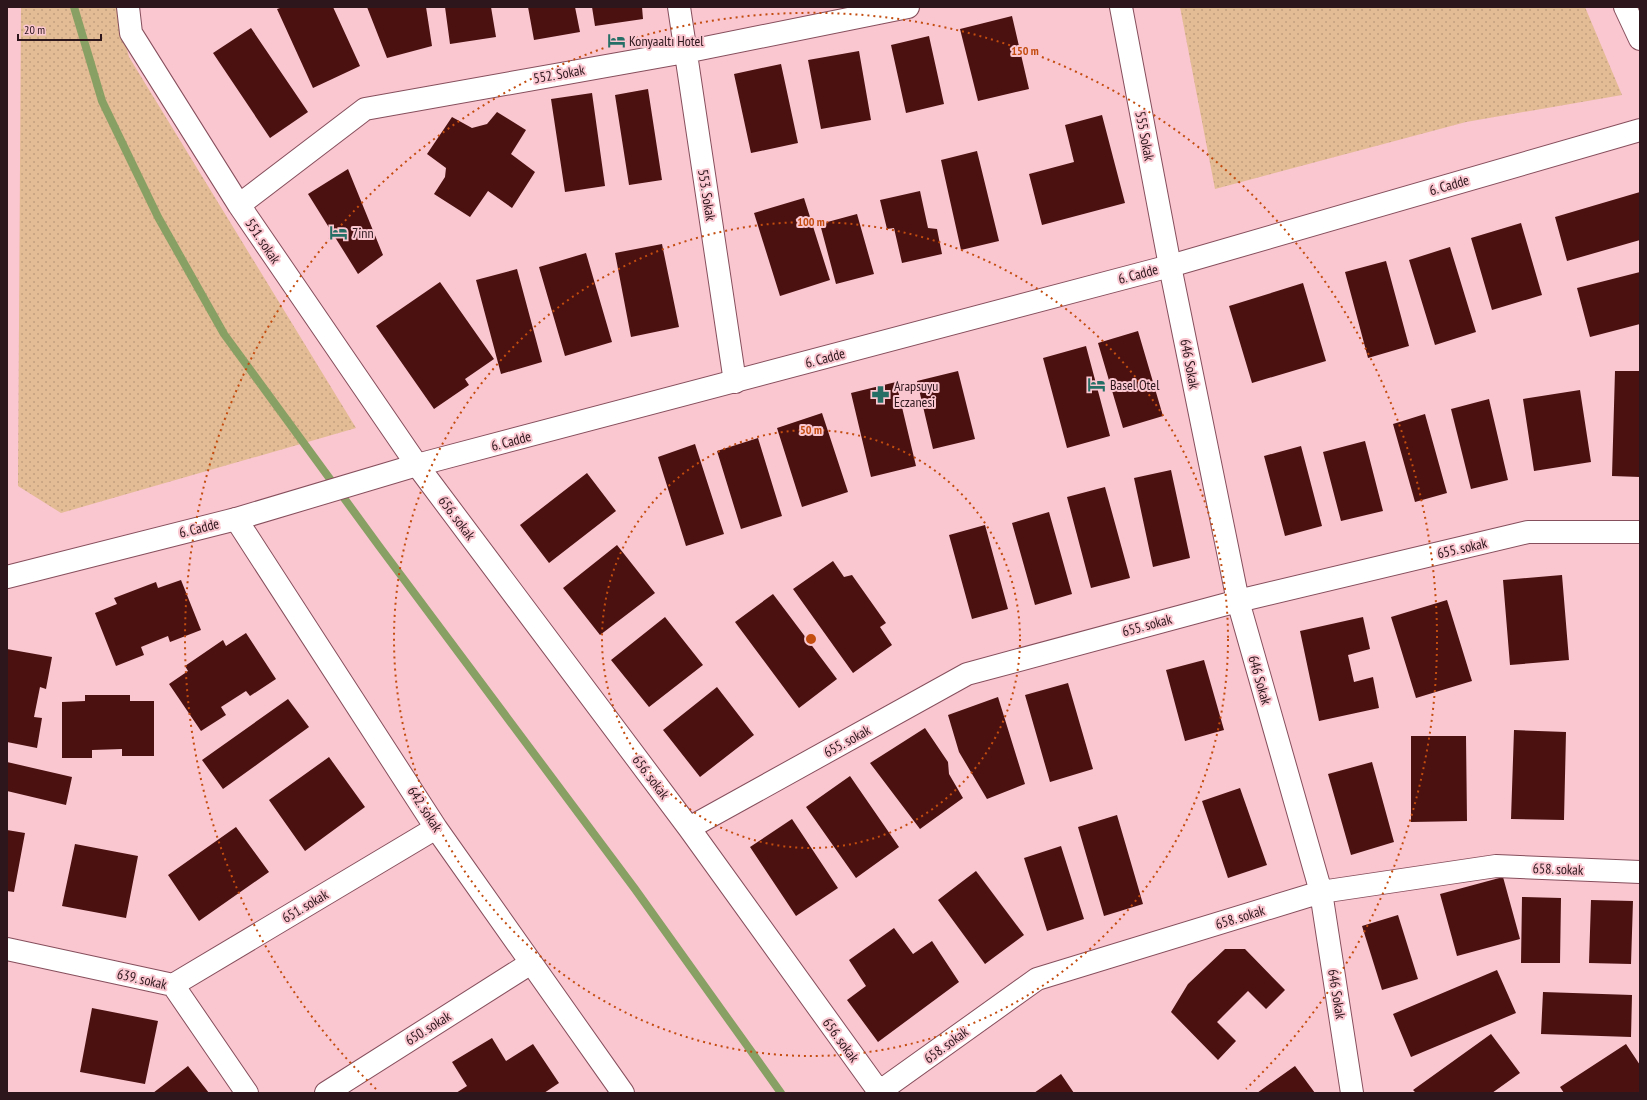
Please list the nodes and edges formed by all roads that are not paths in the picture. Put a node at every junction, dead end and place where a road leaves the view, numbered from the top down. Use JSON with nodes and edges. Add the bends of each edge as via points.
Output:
{"nodes":[{"id":1,"x":128,"y":7,"type":"edge"},
{"id":2,"x":679,"y":7,"type":"edge"},
{"id":3,"x":908,"y":7,"type":"edge"},
{"id":4,"x":1121,"y":7,"type":"edge"},
{"id":5,"x":1625,"y":7,"type":"edge"},
{"id":6,"x":1640,"y":39,"type":"edge"},
{"id":7,"x":685,"y":52,"type":"junction"},
{"id":8,"x":1640,"y":130,"type":"edge"},
{"id":9,"x":239,"y":205,"type":"junction"},
{"id":10,"x":1170,"y":266,"type":"junction"},
{"id":11,"x":735,"y":382,"type":"junction"},
{"id":12,"x":417,"y":465,"type":"junction"},
{"id":13,"x":236,"y":519,"type":"junction"},
{"id":14,"x":1640,"y":532,"type":"edge"},
{"id":15,"x":7,"y":577,"type":"edge"},
{"id":16,"x":1238,"y":601,"type":"junction"},
{"id":17,"x":436,"y":828,"type":"junction"},
{"id":18,"x":689,"y":828,"type":"junction"},
{"id":19,"x":1640,"y":872,"type":"edge"},
{"id":20,"x":1321,"y":892,"type":"junction"},
{"id":21,"x":7,"y":949,"type":"edge"},
{"id":22,"x":531,"y":963,"type":"junction"},
{"id":23,"x":173,"y":985,"type":"junction"},
{"id":24,"x":247,"y":1093,"type":"edge"},
{"id":25,"x":326,"y":1093,"type":"edge"},
{"id":26,"x":623,"y":1093,"type":"edge"},
{"id":27,"x":879,"y":1093,"type":"edge"},
{"id":28,"x":1352,"y":1093,"type":"edge"}],
"edges":[{"from":1,"to":9,"type":"street","name":"551. sokak","via":[[131,33]]},
{"from":2,"to":7,"type":"street","name":"553. Sokak"},
{"from":3,"to":7,"type":"street","name":"552. Sokak"},
{"from":4,"to":10,"type":"street","name":"555 Sokak"},
{"from":5,"to":6,"type":"street"},
{"from":7,"to":9,"type":"street","name":"552. Sokak","via":[[365,109]]},
{"from":7,"to":11,"type":"street","name":"553. Sokak"},
{"from":8,"to":10,"type":"street","name":"6. Cadde"},
{"from":9,"to":12,"type":"street","name":"551. sokak"},
{"from":10,"to":11,"type":"street","name":"6. Cadde"},
{"from":10,"to":16,"type":"street","name":"646 Sokak"},
{"from":11,"to":12,"type":"street","name":"6. Cadde"},
{"from":12,"to":13,"type":"street","name":"6. Cadde"},
{"from":12,"to":18,"type":"street","name":"656. sokak"},
{"from":13,"to":15,"type":"street","name":"6. Cadde"},
{"from":13,"to":17,"type":"street","name":"642. sokak"},
{"from":14,"to":16,"type":"street","name":"655. sokak","via":[[1528,532]]},
{"from":16,"to":18,"type":"street","name":"655. sokak","via":[[967,674]]},
{"from":16,"to":20,"type":"street","name":"646 Sokak"},
{"from":17,"to":22,"type":"street","name":"642. sokak"},
{"from":17,"to":23,"type":"street","name":"651. sokak"},
{"from":18,"to":27,"type":"street","name":"656. sokak"},
{"from":19,"to":20,"type":"street","name":"658. sokak","via":[[1496,866]]},
{"from":20,"to":27,"type":"street","name":"658. sokak","via":[[1037,979]]},
{"from":20,"to":28,"type":"street","name":"646 Sokak"},
{"from":21,"to":23,"type":"street","name":"639. sokak"},
{"from":22,"to":25,"type":"street","name":"650. sokak"},
{"from":22,"to":26,"type":"street","name":"642. sokak"},
{"from":23,"to":24,"type":"street","name":"639. sokak"}]}
